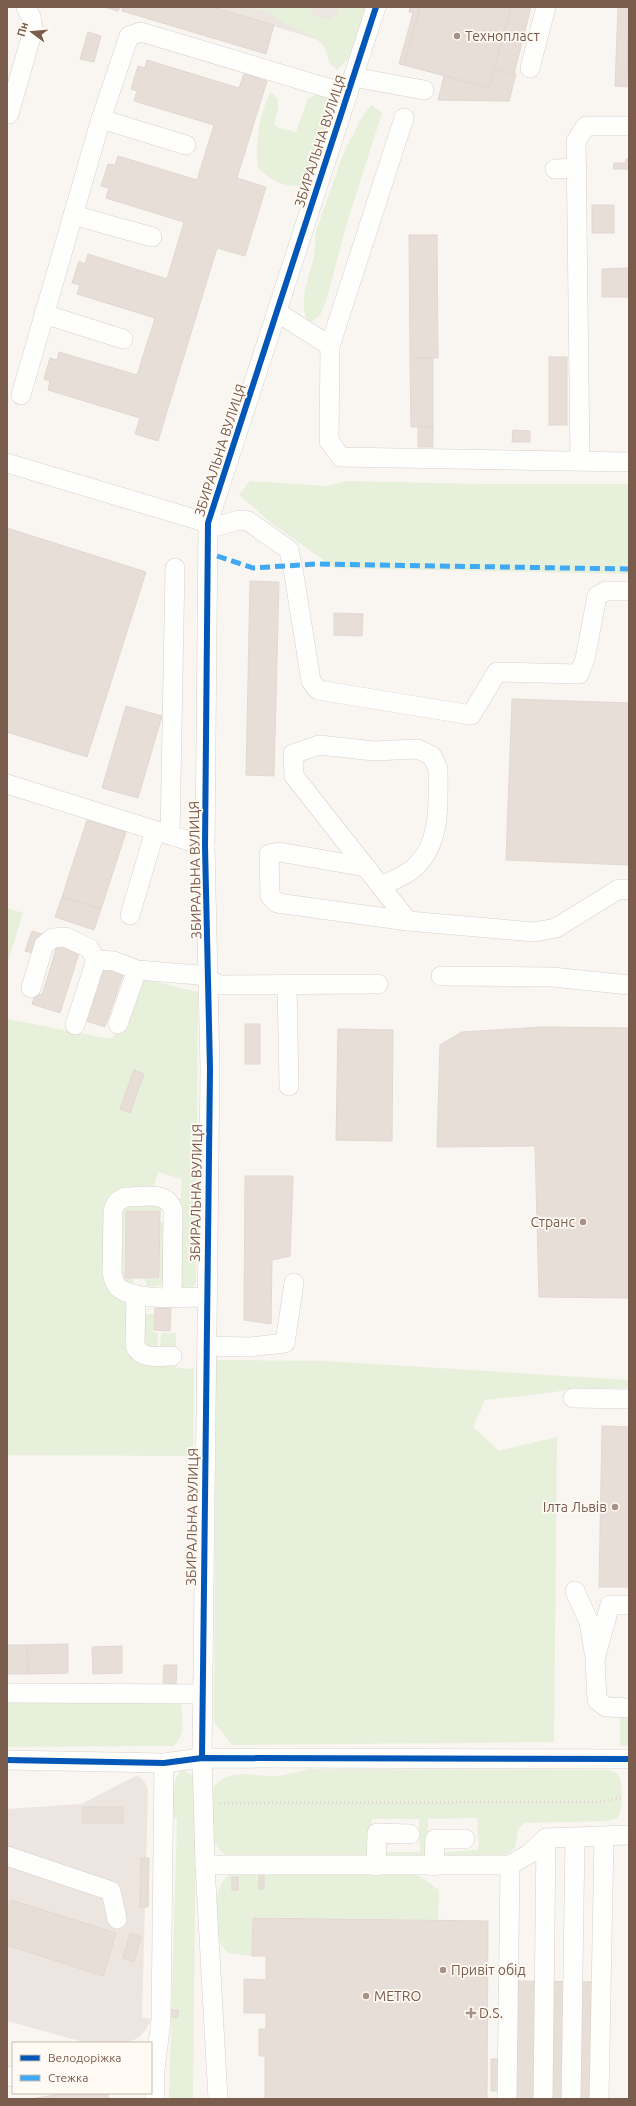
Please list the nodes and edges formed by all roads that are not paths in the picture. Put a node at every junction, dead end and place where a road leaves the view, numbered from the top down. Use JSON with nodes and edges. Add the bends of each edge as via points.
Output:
{"nodes":[{"id":1,"x":26,"y":7,"type":"edge"},
{"id":2,"x":376,"y":7,"type":"edge"},
{"id":3,"x":546,"y":7,"type":"edge"},
{"id":4,"x":530,"y":68,"type":"dead end"},
{"id":5,"x":350,"y":86,"type":"junction"},
{"id":6,"x":424,"y":90,"type":"dead end"},
{"id":7,"x":9,"y":114,"type":"dead end"},
{"id":8,"x":101,"y":118,"type":"junction"},
{"id":9,"x":404,"y":118,"type":"dead end"},
{"id":10,"x":629,"y":126,"type":"edge"},
{"id":11,"x":186,"y":146,"type":"dead end"},
{"id":12,"x":577,"y":168,"type":"junction"},
{"id":13,"x":555,"y":169,"type":"dead end"},
{"id":14,"x":73,"y":215,"type":"junction"},
{"id":15,"x":152,"y":237,"type":"dead end"},
{"id":16,"x":277,"y":312,"type":"junction"},
{"id":17,"x":44,"y":314,"type":"junction"},
{"id":18,"x":123,"y":339,"type":"dead end"},
{"id":19,"x":330,"y":346,"type":"junction"},
{"id":20,"x":21,"y":395,"type":"dead end"},
{"id":21,"x":580,"y":461,"type":"junction"},
{"id":22,"x":629,"y":462,"type":"edge"},
{"id":23,"x":7,"y":463,"type":"edge"},
{"id":24,"x":208,"y":523,"type":"junction"},
{"id":25,"x":175,"y":568,"type":"dead end"},
{"id":26,"x":629,"y":591,"type":"edge"},
{"id":27,"x":7,"y":784,"type":"edge"},
{"id":28,"x":163,"y":833,"type":"junction"},
{"id":29,"x":205,"y":846,"type":"junction"},
{"id":30,"x":366,"y":867,"type":"junction"},
{"id":31,"x":381,"y":886,"type":"junction"},
{"id":32,"x":629,"y":890,"type":"edge"},
{"id":33,"x":130,"y":915,"type":"dead end"},
{"id":34,"x":408,"y":921,"type":"junction"},
{"id":35,"x":96,"y":960,"type":"junction"},
{"id":36,"x":137,"y":970,"type":"junction"},
{"id":37,"x":441,"y":976,"type":"dead end"},
{"id":38,"x":209,"y":980,"type":"junction"},
{"id":39,"x":378,"y":984,"type":"dead end"},
{"id":40,"x":287,"y":985,"type":"junction"},
{"id":41,"x":629,"y":985,"type":"edge"},
{"id":42,"x":31,"y":988,"type":"dead end"},
{"id":43,"x":118,"y":1024,"type":"dead end"},
{"id":44,"x":75,"y":1025,"type":"dead end"},
{"id":45,"x":289,"y":1086,"type":"dead end"},
{"id":46,"x":294,"y":1283,"type":"dead end"},
{"id":47,"x":136,"y":1295,"type":"junction"},
{"id":48,"x":172,"y":1296,"type":"junction"},
{"id":49,"x":207,"y":1297,"type":"junction"},
{"id":50,"x":207,"y":1346,"type":"junction"},
{"id":51,"x":172,"y":1356,"type":"dead end"},
{"id":52,"x":573,"y":1398,"type":"dead end"},
{"id":53,"x":629,"y":1400,"type":"edge"},
{"id":54,"x":575,"y":1591,"type":"dead end"},
{"id":55,"x":629,"y":1606,"type":"edge"},
{"id":56,"x":595,"y":1659,"type":"junction"},
{"id":57,"x":7,"y":1693,"type":"edge"},
{"id":58,"x":202,"y":1694,"type":"junction"},
{"id":59,"x":629,"y":1708,"type":"edge"},
{"id":60,"x":202,"y":1758,"type":"junction"},
{"id":61,"x":629,"y":1759,"type":"edge"},
{"id":62,"x":7,"y":1760,"type":"edge"},
{"id":63,"x":164,"y":1763,"type":"junction"},
{"id":64,"x":410,"y":1834,"type":"dead end"},
{"id":65,"x":629,"y":1835,"type":"edge"},
{"id":66,"x":604,"y":1837,"type":"junction"},
{"id":67,"x":546,"y":1838,"type":"junction"},
{"id":68,"x":465,"y":1839,"type":"dead end"},
{"id":69,"x":575,"y":1839,"type":"junction"},
{"id":70,"x":7,"y":1856,"type":"edge"},
{"id":71,"x":205,"y":1865,"type":"junction"},
{"id":72,"x":510,"y":1865,"type":"junction"},
{"id":73,"x":376,"y":1866,"type":"junction"},
{"id":74,"x":434,"y":1866,"type":"junction"},
{"id":75,"x":116,"y":1919,"type":"dead end"},
{"id":76,"x":153,"y":2070,"type":"edge"},
{"id":77,"x":155,"y":2099,"type":"edge"},
{"id":78,"x":218,"y":2099,"type":"edge"},
{"id":79,"x":507,"y":2099,"type":"edge"},
{"id":80,"x":543,"y":2099,"type":"edge"},
{"id":81,"x":571,"y":2099,"type":"edge"},
{"id":82,"x":599,"y":2099,"type":"edge"}],
"edges":[{"from":1,"to":7,"type":"street","via":[[32,17],[33,30]]},
{"from":2,"to":5,"type":"street","name":"ЗБИРАЛЬНА ВУЛИЦЯ"},
{"from":3,"to":4,"type":"street"},
{"from":5,"to":6,"type":"street"},
{"from":5,"to":8,"type":"street","via":[[141,32],[130,36]]},
{"from":5,"to":16,"type":"street","name":"ЗБИРАЛЬНА ВУЛИЦЯ"},
{"from":8,"to":11,"type":"street"},
{"from":8,"to":14,"type":"street"},
{"from":9,"to":19,"type":"street"},
{"from":10,"to":12,"type":"street","via":[[586,126],[576,141]]},
{"from":12,"to":13,"type":"street"},
{"from":12,"to":21,"type":"street"},
{"from":14,"to":15,"type":"street"},
{"from":14,"to":17,"type":"street"},
{"from":16,"to":19,"type":"street"},
{"from":16,"to":24,"type":"street","name":"ЗБИРАЛЬНА ВУЛИЦЯ"},
{"from":17,"to":18,"type":"street"},
{"from":17,"to":20,"type":"street"},
{"from":19,"to":21,"type":"street","via":[[329,441],[341,457]]},
{"from":21,"to":22,"type":"street"},
{"from":23,"to":24,"type":"street"},
{"from":24,"to":26,"type":"street","via":[[218,526],[239,520],[248,521],[289,550],[311,681],[318,690],[471,714],[497,672],[579,674],[585,659],[597,596],[606,591]]},
{"from":24,"to":29,"type":"street","name":"ЗБИРАЛЬНА ВУЛИЦЯ"},
{"from":25,"to":28,"type":"street"},
{"from":27,"to":28,"type":"street"},
{"from":28,"to":29,"type":"street"},
{"from":28,"to":33,"type":"street"},
{"from":29,"to":38,"type":"street","name":"ЗБИРАЛЬНА ВУЛИЦЯ"},
{"from":30,"to":31,"type":"street"},
{"from":30,"to":31,"type":"street","via":[[294,776],[293,754],[319,745],[374,751],[418,749],[426,752],[436,762],[437,827],[429,850],[414,868]]},
{"from":30,"to":34,"type":"street","via":[[279,852],[269,854],[270,896],[277,903]]},
{"from":31,"to":34,"type":"street"},
{"from":32,"to":34,"type":"street","via":[[619,889],[556,928],[534,932]]},
{"from":35,"to":36,"type":"street","via":[[114,961]]},
{"from":35,"to":42,"type":"street","via":[[89,948],[65,937],[53,938],[44,945]]},
{"from":35,"to":44,"type":"street"},
{"from":36,"to":38,"type":"street","via":[[199,975]]},
{"from":36,"to":43,"type":"street"},
{"from":37,"to":41,"type":"street","via":[[552,977]]},
{"from":38,"to":40,"type":"street","via":[[226,986]]},
{"from":38,"to":49,"type":"street","name":"ЗБИРАЛЬНА ВУЛИЦЯ"},
{"from":39,"to":40,"type":"street"},
{"from":40,"to":45,"type":"street"},
{"from":46,"to":50,"type":"street","via":[[285,1343],[249,1347]]},
{"from":47,"to":48,"type":"street"},
{"from":47,"to":48,"type":"street","via":[[118,1288],[113,1278],[114,1206],[126,1197],[162,1196],[171,1203],[173,1210]]},
{"from":47,"to":51,"type":"street","via":[[136,1350],[146,1355]]},
{"from":48,"to":49,"type":"street"},
{"from":49,"to":50,"type":"street","name":"ЗБИРАЛЬНА ВУЛИЦЯ"},
{"from":50,"to":58,"type":"street","name":"ЗБИРАЛЬНА ВУЛИЦЯ"},
{"from":52,"to":53,"type":"street"},
{"from":54,"to":56,"type":"street","via":[[589,1622]]},
{"from":55,"to":56,"type":"street","via":[[610,1605]]},
{"from":56,"to":59,"type":"street","via":[[597,1700],[606,1707]]},
{"from":57,"to":58,"type":"street"},
{"from":58,"to":60,"type":"street","name":"ЗБИРАЛЬНА ВУЛИЦЯ"},
{"from":60,"to":61,"type":"street"},
{"from":60,"to":63,"type":"street"},
{"from":60,"to":71,"type":"street","name":"ЗБИРАЛЬНА ВУЛИЦЯ"},
{"from":62,"to":63,"type":"street"},
{"from":63,"to":76,"type":"street","via":[[161,2020]]},
{"from":64,"to":73,"type":"street","via":[[377,1833]]},
{"from":65,"to":66,"type":"street"},
{"from":66,"to":69,"type":"street"},
{"from":66,"to":82,"type":"street"},
{"from":67,"to":69,"type":"street"},
{"from":67,"to":72,"type":"street","via":[[529,1854]]},
{"from":67,"to":80,"type":"street"},
{"from":68,"to":74,"type":"street","via":[[435,1839]]},
{"from":69,"to":81,"type":"street"},
{"from":70,"to":75,"type":"street","via":[[111,1891]]},
{"from":71,"to":73,"type":"street"},
{"from":71,"to":78,"type":"street","name":"ЗБИРАЛЬНА ВУЛИЦЯ"},
{"from":72,"to":74,"type":"street"},
{"from":72,"to":79,"type":"street"},
{"from":73,"to":74,"type":"street"},
{"from":76,"to":77,"type":"street"}]}
